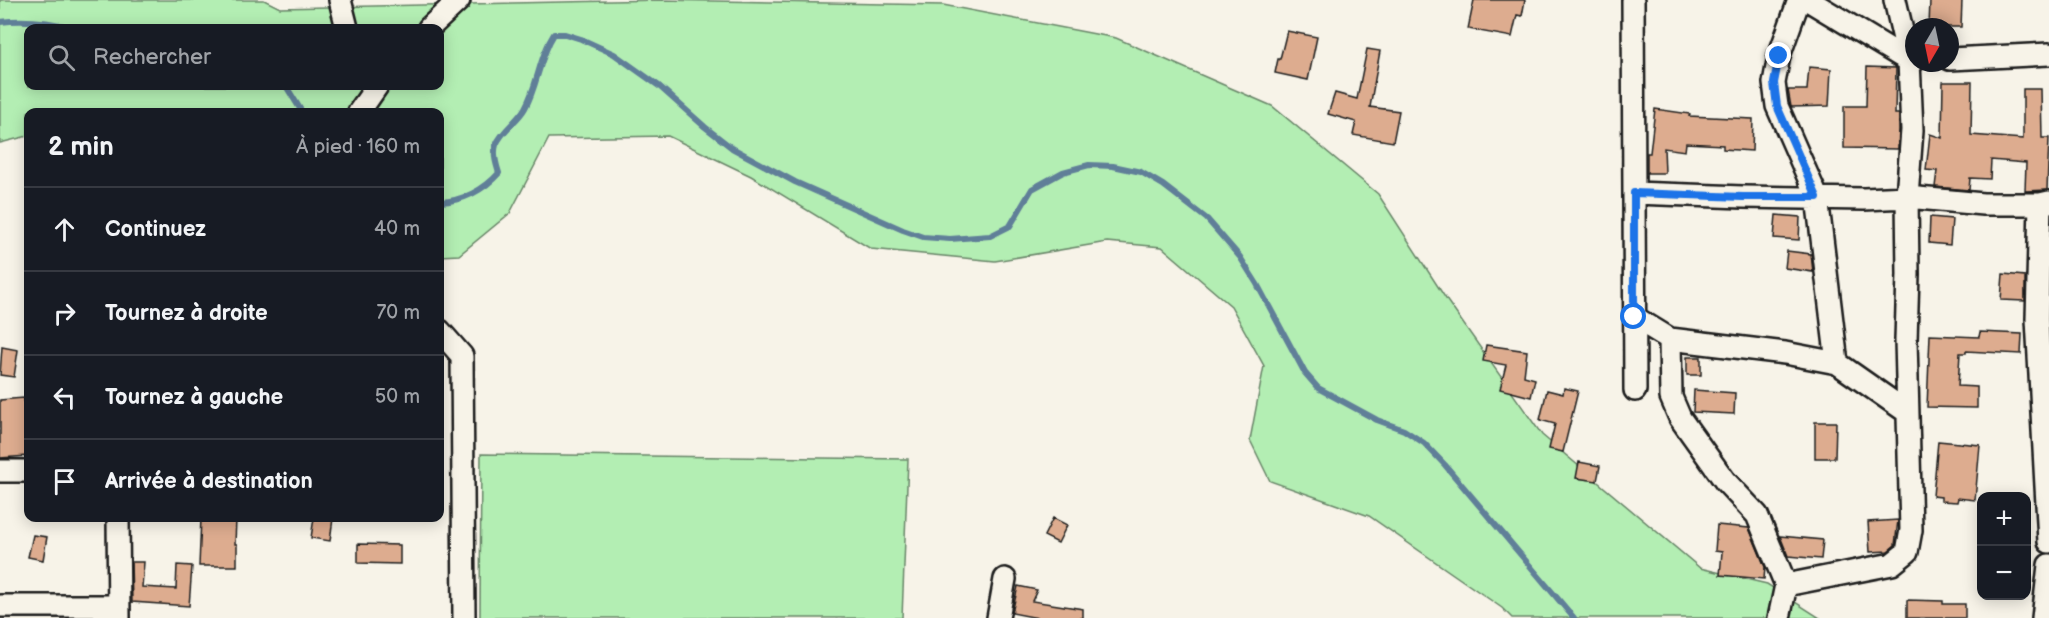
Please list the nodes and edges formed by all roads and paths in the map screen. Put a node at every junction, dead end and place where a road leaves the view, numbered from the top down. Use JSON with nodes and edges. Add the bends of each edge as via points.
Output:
{"nodes":[{"id":1,"x":340,"y":0,"type":"edge"},
{"id":2,"x":459,"y":0,"type":"edge"},
{"id":3,"x":1633,"y":0,"type":"edge"},
{"id":4,"x":1798,"y":0,"type":"edge"},
{"id":5,"x":1808,"y":0,"type":"edge"},
{"id":6,"x":1895,"y":0,"type":"edge"},
{"id":7,"x":346,"y":24,"type":"edge"},
{"id":8,"x":433,"y":24,"type":"edge"},
{"id":9,"x":1905,"y":36,"type":"edge"},
{"id":10,"x":2049,"y":54,"type":"edge"},
{"id":11,"x":1905,"y":57,"type":"edge"},
{"id":12,"x":1959,"y":59,"type":"edge"},
{"id":13,"x":1912,"y":72,"type":"edge"},
{"id":14,"x":373,"y":90,"type":"edge"},
{"id":15,"x":362,"y":101,"type":"edge"},
{"id":16,"x":1634,"y":193,"type":"junction"},
{"id":17,"x":1817,"y":197,"type":"junction"},
{"id":18,"x":1908,"y":197,"type":"junction"},
{"id":19,"x":2045,"y":203,"type":"edge"},
{"id":20,"x":1634,"y":317,"type":"junction"},
{"id":21,"x":444,"y":336,"type":"edge"},
{"id":22,"x":1670,"y":339,"type":"junction"},
{"id":23,"x":1837,"y":363,"type":"junction"},
{"id":24,"x":1635,"y":390,"type":"dead end"},
{"id":25,"x":1907,"y":412,"type":"junction"},
{"id":26,"x":0,"y":471,"type":"edge"},
{"id":27,"x":24,"y":471,"type":"edge"},
{"id":28,"x":118,"y":522,"type":"edge"},
{"id":29,"x":2049,"y":542,"type":"edge"},
{"id":30,"x":2049,"y":565,"type":"edge"},
{"id":31,"x":1005,"y":579,"type":"dead end"},
{"id":32,"x":1786,"y":585,"type":"junction"},
{"id":33,"x":0,"y":606,"type":"edge"},
{"id":34,"x":119,"y":612,"type":"edge"},
{"id":35,"x":464,"y":618,"type":"edge"},
{"id":36,"x":998,"y":618,"type":"edge"},
{"id":37,"x":1779,"y":618,"type":"edge"},
{"id":38,"x":2043,"y":618,"type":"edge"}],
"edges":[{"from":1,"to":7,"type":"street"},
{"from":2,"to":8,"type":"street"},
{"from":3,"to":16,"type":"street"},
{"from":4,"to":17,"type":"street","via":[[1774,83],[1777,106]]},
{"from":5,"to":11,"type":"street"},
{"from":6,"to":9,"type":"street"},
{"from":10,"to":12,"type":"street"},
{"from":13,"to":18,"type":"street"},
{"from":14,"to":15,"type":"street"},
{"from":16,"to":17,"type":"street"},
{"from":16,"to":20,"type":"street"},
{"from":17,"to":18,"type":"street"},
{"from":17,"to":23,"type":"street"},
{"from":18,"to":19,"type":"street","via":[[1983,204]]},
{"from":18,"to":25,"type":"street"},
{"from":19,"to":29,"type":"street","via":[[2037,319]]},
{"from":20,"to":22,"type":"street"},
{"from":20,"to":24,"type":"street"},
{"from":21,"to":35,"type":"street","via":[[462,356]]},
{"from":22,"to":23,"type":"street"},
{"from":22,"to":32,"type":"street","via":[[1671,397],[1680,418],[1725,481],[1757,514]]},
{"from":23,"to":25,"type":"street"},
{"from":25,"to":32,"type":"street","via":[[1911,530],[1907,552],[1892,564]]},
{"from":26,"to":27,"type":"street"},
{"from":28,"to":34,"type":"street"},
{"from":30,"to":38,"type":"street"},
{"from":31,"to":36,"type":"street"},
{"from":32,"to":37,"type":"street"},
{"from":33,"to":34,"type":"street"}]}
